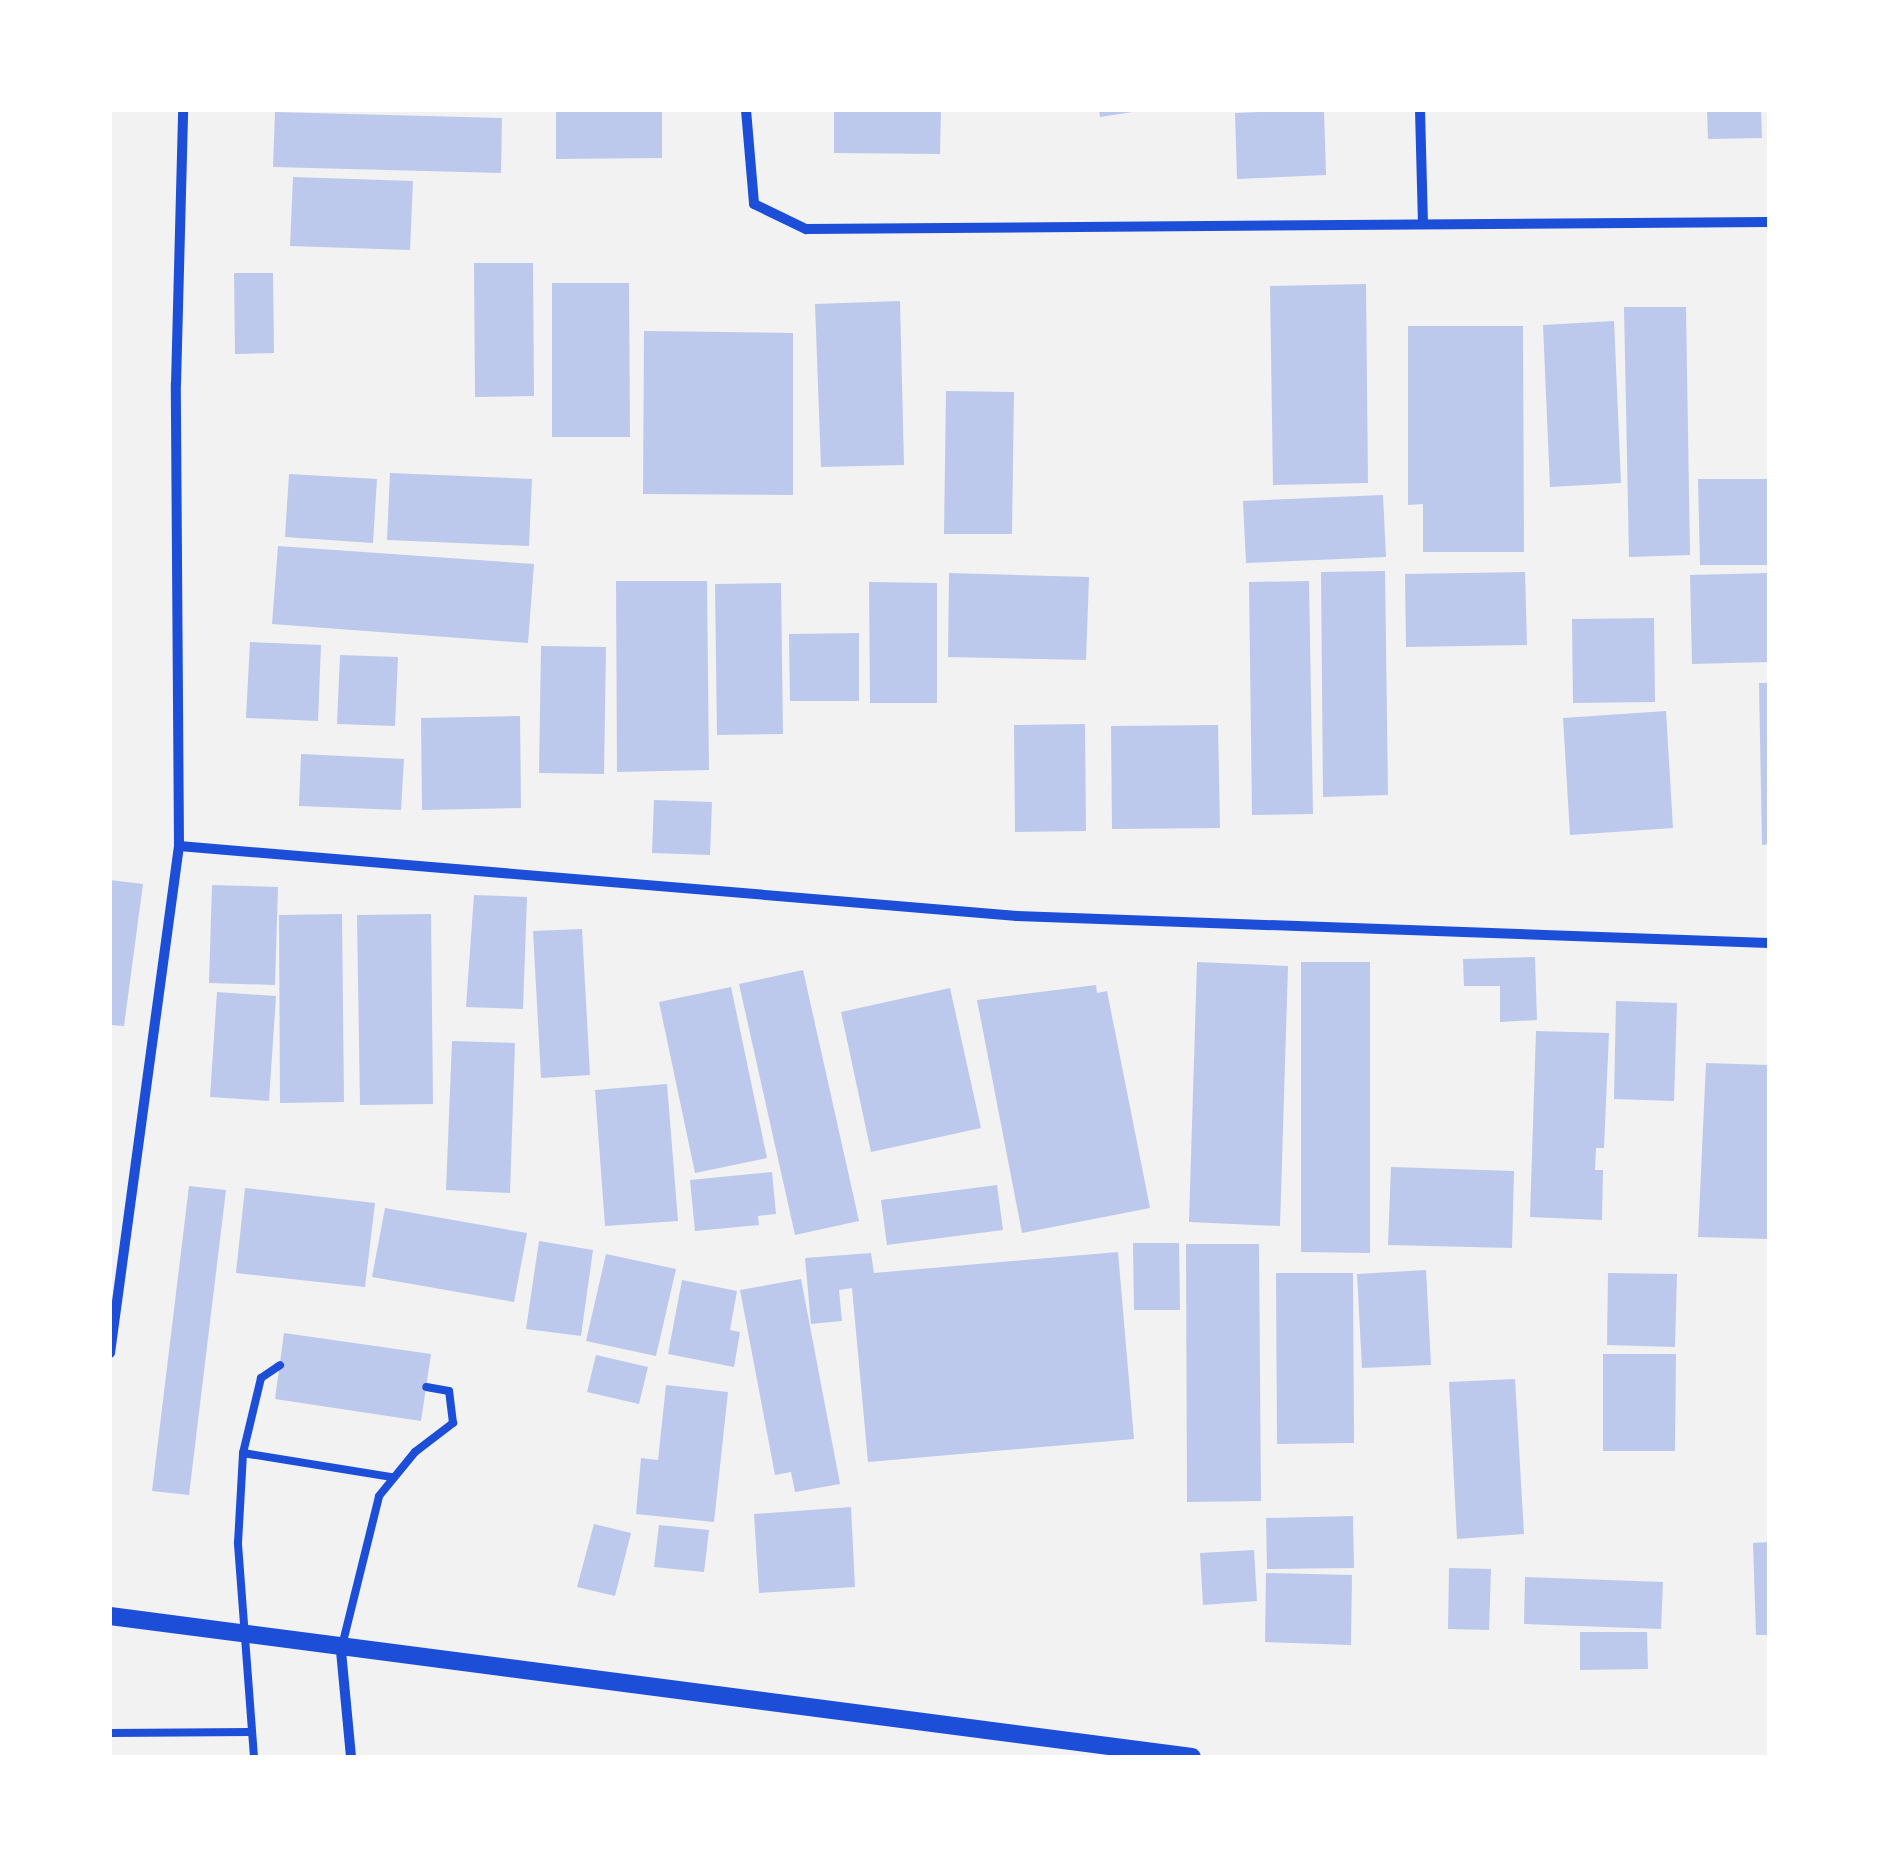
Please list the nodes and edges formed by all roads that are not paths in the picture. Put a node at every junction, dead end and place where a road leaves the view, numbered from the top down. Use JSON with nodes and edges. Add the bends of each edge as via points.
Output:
{"nodes":[{"id":1,"x":183,"y":110,"type":"edge"},
{"id":2,"x":746,"y":110,"type":"edge"},
{"id":3,"x":1420,"y":110,"type":"edge"},
{"id":4,"x":1769,"y":222,"type":"edge"},
{"id":5,"x":1424,"y":224,"type":"junction"},
{"id":6,"x":179,"y":846,"type":"junction"},
{"id":7,"x":1769,"y":944,"type":"edge"},
{"id":8,"x":110,"y":1352,"type":"edge"},
{"id":9,"x":280,"y":1365,"type":"dead end"},
{"id":10,"x":426,"y":1386,"type":"dead end"},
{"id":11,"x":242,"y":1452,"type":"junction"},
{"id":12,"x":392,"y":1477,"type":"junction"},
{"id":13,"x":110,"y":1616,"type":"edge"},
{"id":14,"x":244,"y":1638,"type":"junction"},
{"id":15,"x":341,"y":1651,"type":"junction"},
{"id":16,"x":252,"y":1732,"type":"junction"},
{"id":17,"x":110,"y":1733,"type":"edge"},
{"id":18,"x":254,"y":1757,"type":"edge"},
{"id":19,"x":351,"y":1757,"type":"edge"},
{"id":20,"x":1192,"y":1757,"type":"edge"}],
"edges":[{"from":1,"to":6,"type":"street","via":[[176,384]]},
{"from":2,"to":5,"type":"street","via":[[754,204],[806,228]]},
{"from":3,"to":5,"type":"street"},
{"from":4,"to":5,"type":"street"},
{"from":6,"to":7,"type":"street","via":[[1017,916]]},
{"from":6,"to":8,"type":"street"},
{"from":9,"to":11,"type":"lane","via":[[261,1378]]},
{"from":10,"to":12,"type":"lane","via":[[449,1391],[452,1423]]},
{"from":11,"to":12,"type":"lane"},
{"from":11,"to":14,"type":"lane"},
{"from":12,"to":15,"type":"lane","via":[[368,1532]]},
{"from":13,"to":14,"type":"street"},
{"from":14,"to":15,"type":"street"},
{"from":14,"to":16,"type":"lane"},
{"from":15,"to":19,"type":"street"},
{"from":15,"to":20,"type":"street"},
{"from":16,"to":17,"type":"lane"},
{"from":16,"to":18,"type":"lane"}]}
